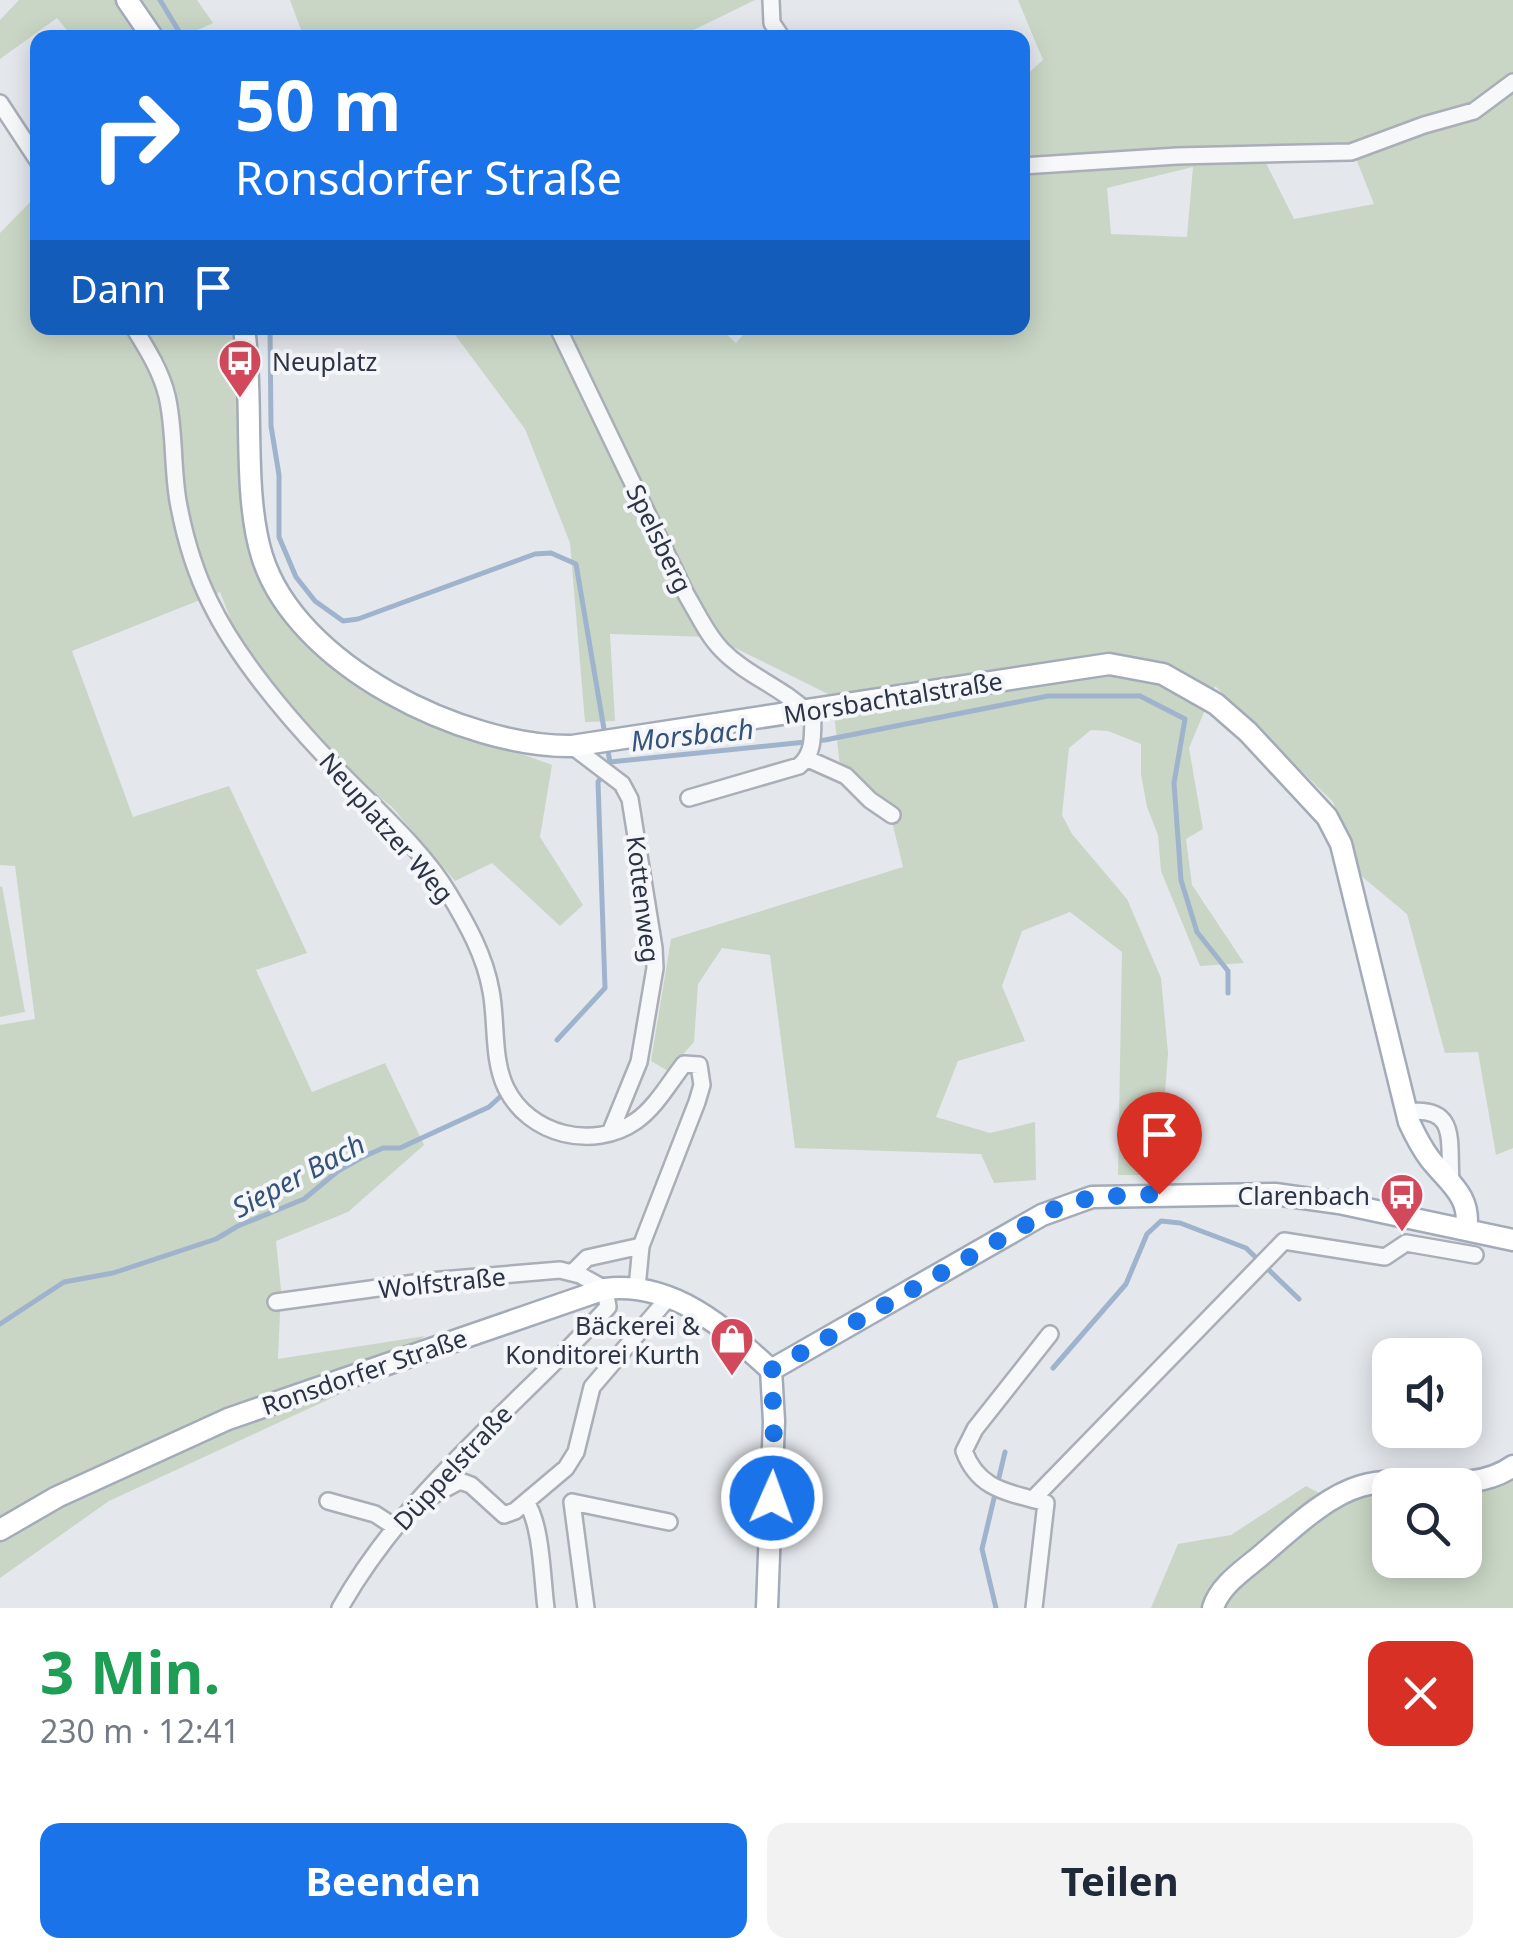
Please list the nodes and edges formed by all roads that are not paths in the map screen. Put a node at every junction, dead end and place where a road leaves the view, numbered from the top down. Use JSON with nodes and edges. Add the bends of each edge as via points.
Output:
{"nodes":[{"id":1,"x":126,"y":0,"type":"edge"},
{"id":2,"x":771,"y":0,"type":"edge"},
{"id":3,"x":147,"y":30,"type":"edge"},
{"id":4,"x":777,"y":30,"type":"edge"},
{"id":5,"x":1513,"y":82,"type":"edge"},
{"id":6,"x":0,"y":104,"type":"edge"},
{"id":7,"x":30,"y":148,"type":"edge"},
{"id":8,"x":1030,"y":165,"type":"edge"},
{"id":9,"x":138,"y":335,"type":"edge"},
{"id":10,"x":244,"y":335,"type":"edge"},
{"id":11,"x":561,"y":335,"type":"edge"},
{"id":12,"x":811,"y":718,"type":"junction"},
{"id":13,"x":564,"y":746,"type":"junction"},
{"id":14,"x":809,"y":755,"type":"junction"},
{"id":15,"x":689,"y":798,"type":"dead end"},
{"id":16,"x":892,"y":815,"type":"dead end"},
{"id":17,"x":1406,"y":1112,"type":"junction"},
{"id":18,"x":610,"y":1133,"type":"junction"},
{"id":19,"x":1451,"y":1182,"type":"junction"},
{"id":20,"x":1466,"y":1230,"type":"junction"},
{"id":21,"x":1513,"y":1240,"type":"edge"},
{"id":22,"x":641,"y":1246,"type":"junction"},
{"id":23,"x":1474,"y":1254,"type":"dead end"},
{"id":24,"x":572,"y":1272,"type":"junction"},
{"id":25,"x":637,"y":1288,"type":"junction"},
{"id":26,"x":604,"y":1290,"type":"junction"},
{"id":27,"x":669,"y":1297,"type":"junction"},
{"id":28,"x":276,"y":1302,"type":"dead end"},
{"id":29,"x":1050,"y":1334,"type":"dead end"},
{"id":30,"x":771,"y":1370,"type":"junction"},
{"id":31,"x":1513,"y":1466,"type":"edge"},
{"id":32,"x":557,"y":1477,"type":"junction"},
{"id":33,"x":422,"y":1496,"type":"junction"},
{"id":34,"x":1034,"y":1499,"type":"junction"},
{"id":35,"x":328,"y":1501,"type":"dead end"},
{"id":36,"x":526,"y":1502,"type":"junction"},
{"id":37,"x":572,"y":1502,"type":"junction"},
{"id":38,"x":669,"y":1522,"type":"dead end"},
{"id":39,"x":395,"y":1527,"type":"junction"},
{"id":40,"x":0,"y":1530,"type":"edge"},
{"id":41,"x":340,"y":1608,"type":"edge"},
{"id":42,"x":546,"y":1608,"type":"edge"},
{"id":43,"x":586,"y":1608,"type":"edge"},
{"id":44,"x":767,"y":1608,"type":"edge"},
{"id":45,"x":1034,"y":1608,"type":"edge"},
{"id":46,"x":1213,"y":1608,"type":"edge"}],
"edges":[{"from":1,"to":3,"type":"main road"},
{"from":2,"to":4,"type":"street"},
{"from":5,"to":8,"type":"street","via":[[1474,111],[1351,152]]},
{"from":6,"to":7,"type":"street"},
{"from":9,"to":18,"type":"street","name":"Neuplatzer Weg","via":[[167,395],[178,502],[211,605],[289,714],[446,889],[482,957],[501,1075],[513,1099],[557,1132]]},
{"from":10,"to":13,"type":"main road","name":"Morsbachtalstraße","via":[[258,534],[280,593],[335,654],[424,712],[485,735]]},
{"from":11,"to":12,"type":"street","name":"Spelsberg","via":[[708,633]]},
{"from":12,"to":13,"type":"main road","name":"Morsbachtalstraße"},
{"from":12,"to":14,"type":"street"},
{"from":12,"to":17,"type":"main road","name":"Morsbachtalstraße","via":[[1109,664],[1162,674],[1216,704],[1301,786],[1336,833]]},
{"from":13,"to":18,"type":"street","name":"Kottenweg","via":[[622,784],[630,799],[654,948],[640,1062]]},
{"from":14,"to":15,"type":"street","via":[[799,766]]},
{"from":14,"to":16,"type":"street"},
{"from":17,"to":19,"type":"main road","name":"Morsbachtalstraße","via":[[1417,1139]]},
{"from":17,"to":19,"type":"street","via":[[1441,1115]]},
{"from":18,"to":22,"type":"street","via":[[650,1110],[684,1064],[698,1065],[697,1102]]},
{"from":19,"to":20,"type":"main road","name":"Morsbachtalstraße","via":[[1466,1206]]},
{"from":20,"to":21,"type":"main road"},
{"from":20,"to":30,"type":"main road","via":[[1274,1194],[1092,1197],[1042,1215]]},
{"from":22,"to":24,"type":"street","via":[[587,1258]]},
{"from":22,"to":25,"type":"street"},
{"from":23,"to":34,"type":"street","via":[[1406,1243],[1385,1256],[1284,1241]]},
{"from":24,"to":26,"type":"street"},
{"from":24,"to":28,"type":"street","name":"Wolfstraße","via":[[429,1281]]},
{"from":25,"to":26,"type":"main road","name":"Ronsdorfer Straße"},
{"from":25,"to":27,"type":"main road","name":"Ronsdorfer Straße"},
{"from":26,"to":33,"type":"street","name":"Düppelstraße","via":[[608,1307]]},
{"from":26,"to":40,"type":"main road","name":"Ronsdorfer Straße","via":[[228,1419]]},
{"from":27,"to":30,"type":"main road","name":"Ronsdorfer Straße","via":[[711,1318]]},
{"from":27,"to":32,"type":"street","via":[[592,1388],[576,1452]]},
{"from":29,"to":34,"type":"street","via":[[964,1451],[971,1470],[997,1488]]},
{"from":30,"to":44,"type":"main road"},
{"from":31,"to":46,"type":"main road","via":[[1480,1480],[1356,1487],[1285,1534],[1223,1589]]},
{"from":32,"to":36,"type":"street"},
{"from":32,"to":37,"type":"street"},
{"from":33,"to":36,"type":"street","via":[[460,1481],[504,1515]]},
{"from":33,"to":39,"type":"street","name":"Düppelstraße"},
{"from":34,"to":45,"type":"street","via":[[1046,1503]]},
{"from":35,"to":39,"type":"street"},
{"from":36,"to":42,"type":"street"},
{"from":37,"to":38,"type":"street"},
{"from":37,"to":43,"type":"street"},
{"from":39,"to":41,"type":"street","name":"Düppelstraße"}]}
